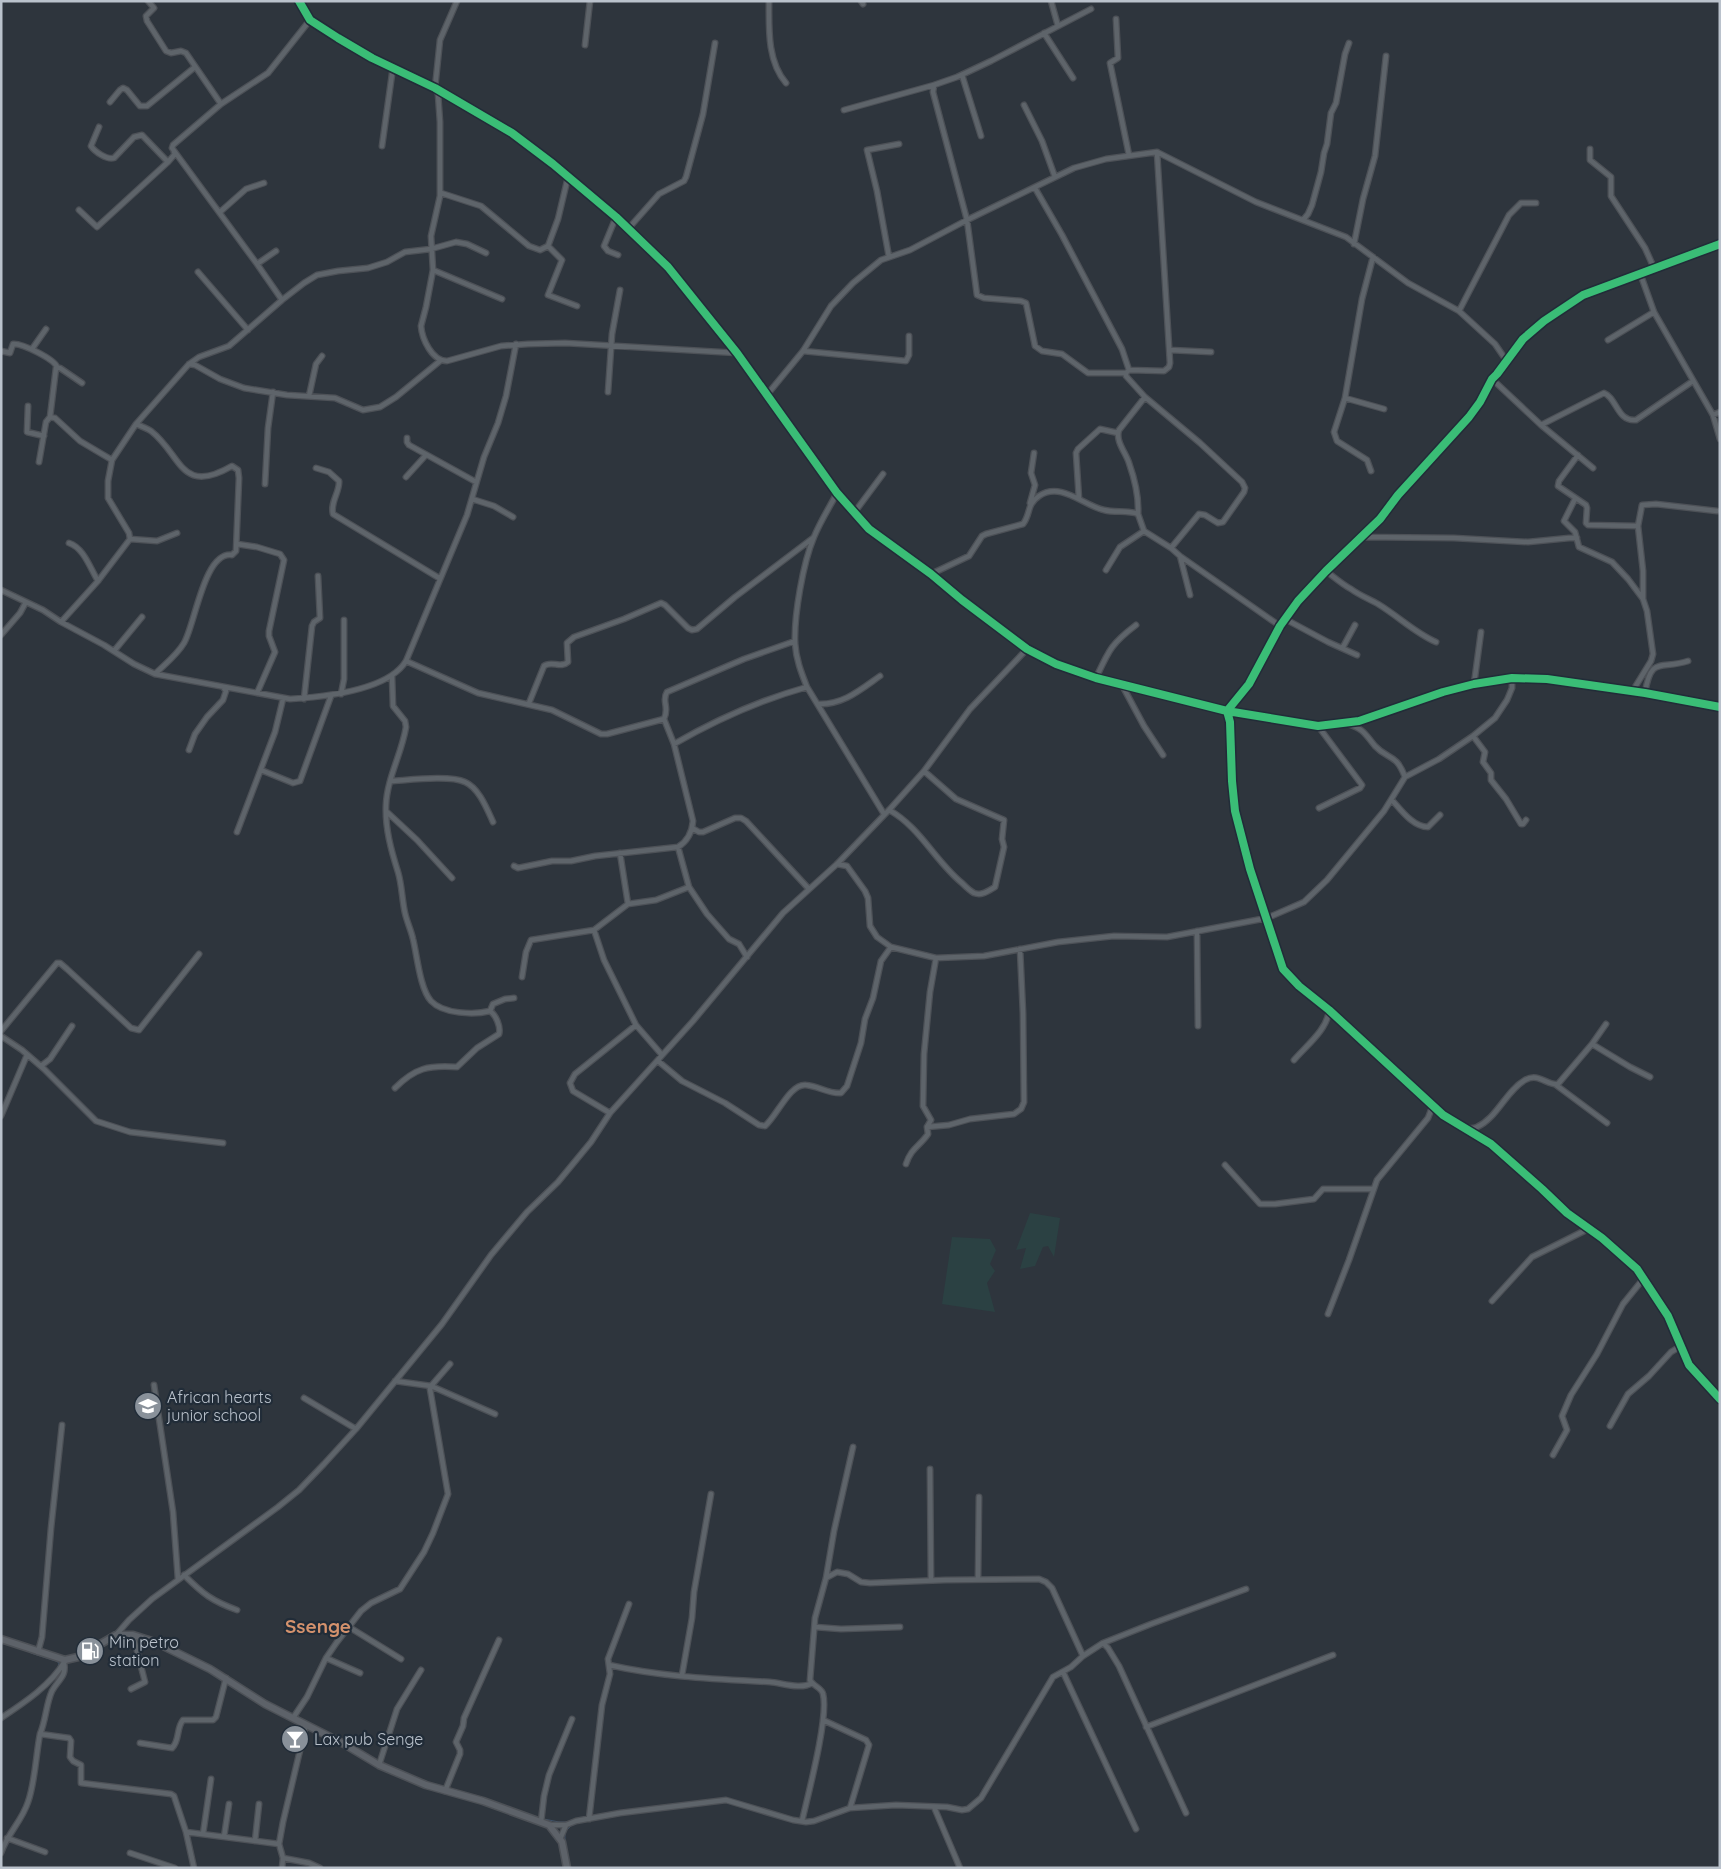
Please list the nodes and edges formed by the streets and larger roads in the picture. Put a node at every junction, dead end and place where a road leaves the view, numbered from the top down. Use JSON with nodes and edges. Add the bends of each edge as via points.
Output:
{"nodes":[{"id":1,"x":148,"y":1,"type":"edge"},
{"id":2,"x":299,"y":1,"type":"edge"},
{"id":3,"x":457,"y":1,"type":"edge"},
{"id":4,"x":590,"y":1,"type":"edge"},
{"id":5,"x":770,"y":1,"type":"edge"},
{"id":6,"x":1051,"y":1,"type":"edge"},
{"id":7,"x":1091,"y":9,"type":"dead end"},
{"id":8,"x":1116,"y":19,"type":"dead end"},
{"id":9,"x":310,"y":20,"type":"junction"},
{"id":10,"x":1058,"y":26,"type":"junction"},
{"id":11,"x":1044,"y":33,"type":"junction"},
{"id":12,"x":715,"y":43,"type":"dead end"},
{"id":13,"x":1349,"y":43,"type":"dead end"},
{"id":14,"x":585,"y":45,"type":"dead end"},
{"id":15,"x":1386,"y":56,"type":"dead end"},
{"id":16,"x":195,"y":67,"type":"junction"},
{"id":17,"x":393,"y":67,"type":"junction"},
{"id":18,"x":962,"y":75,"type":"junction"},
{"id":19,"x":1072,"y":78,"type":"dead end"},
{"id":20,"x":786,"y":83,"type":"dead end"},
{"id":21,"x":934,"y":85,"type":"junction"},
{"id":22,"x":435,"y":88,"type":"junction"},
{"id":23,"x":110,"y":102,"type":"dead end"},
{"id":24,"x":221,"y":104,"type":"junction"},
{"id":25,"x":1024,"y":105,"type":"dead end"},
{"id":26,"x":844,"y":110,"type":"dead end"},
{"id":27,"x":99,"y":127,"type":"dead end"},
{"id":28,"x":981,"y":136,"type":"dead end"},
{"id":29,"x":899,"y":144,"type":"dead end"},
{"id":30,"x":382,"y":146,"type":"dead end"},
{"id":31,"x":1590,"y":149,"type":"dead end"},
{"id":32,"x":174,"y":152,"type":"junction"},
{"id":33,"x":1157,"y":152,"type":"junction"},
{"id":34,"x":1129,"y":154,"type":"junction"},
{"id":35,"x":168,"y":162,"type":"junction"},
{"id":36,"x":568,"y":177,"type":"junction"},
{"id":37,"x":1055,"y":177,"type":"junction"},
{"id":38,"x":264,"y":183,"type":"dead end"},
{"id":39,"x":1035,"y":188,"type":"junction"},
{"id":40,"x":440,"y":193,"type":"junction"},
{"id":41,"x":1536,"y":203,"type":"dead end"},
{"id":42,"x":79,"y":210,"type":"dead end"},
{"id":43,"x":220,"y":212,"type":"junction"},
{"id":44,"x":616,"y":217,"type":"junction"},
{"id":45,"x":967,"y":220,"type":"junction"},
{"id":46,"x":1303,"y":220,"type":"junction"},
{"id":47,"x":628,"y":229,"type":"junction"},
{"id":48,"x":1354,"y":244,"type":"junction"},
{"id":49,"x":1720,"y":244,"type":"edge"},
{"id":50,"x":548,"y":246,"type":"junction"},
{"id":51,"x":431,"y":249,"type":"junction"},
{"id":52,"x":276,"y":251,"type":"dead end"},
{"id":53,"x":486,"y":253,"type":"dead end"},
{"id":54,"x":618,"y":255,"type":"dead end"},
{"id":55,"x":888,"y":257,"type":"junction"},
{"id":56,"x":1372,"y":257,"type":"junction"},
{"id":57,"x":257,"y":264,"type":"junction"},
{"id":58,"x":1654,"y":268,"type":"junction"},
{"id":59,"x":432,"y":270,"type":"junction"},
{"id":60,"x":198,"y":272,"type":"dead end"},
{"id":61,"x":1640,"y":273,"type":"junction"},
{"id":62,"x":620,"y":290,"type":"dead end"},
{"id":63,"x":502,"y":299,"type":"dead end"},
{"id":64,"x":282,"y":300,"type":"junction"},
{"id":65,"x":577,"y":306,"type":"dead end"},
{"id":66,"x":1459,"y":311,"type":"junction"},
{"id":67,"x":1654,"y":312,"type":"junction"},
{"id":68,"x":46,"y":329,"type":"dead end"},
{"id":69,"x":248,"y":330,"type":"junction"},
{"id":70,"x":909,"y":336,"type":"dead end"},
{"id":71,"x":1608,"y":340,"type":"dead end"},
{"id":72,"x":516,"y":344,"type":"junction"},
{"id":73,"x":612,"y":346,"type":"junction"},
{"id":74,"x":32,"y":349,"type":"junction"},
{"id":75,"x":1170,"y":350,"type":"junction"},
{"id":76,"x":803,"y":351,"type":"junction"},
{"id":77,"x":1,"y":352,"type":"edge"},
{"id":78,"x":1211,"y":352,"type":"dead end"},
{"id":79,"x":737,"y":354,"type":"junction"},
{"id":80,"x":322,"y":356,"type":"dead end"},
{"id":81,"x":1506,"y":360,"type":"junction"},
{"id":82,"x":440,"y":361,"type":"junction"},
{"id":83,"x":189,"y":364,"type":"junction"},
{"id":84,"x":57,"y":367,"type":"junction"},
{"id":85,"x":1127,"y":372,"type":"junction"},
{"id":86,"x":1492,"y":379,"type":"junction"},
{"id":87,"x":1693,"y":381,"type":"junction"},
{"id":88,"x":82,"y":383,"type":"dead end"},
{"id":89,"x":273,"y":392,"type":"junction"},
{"id":90,"x":608,"y":392,"type":"dead end"},
{"id":91,"x":309,"y":396,"type":"junction"},
{"id":92,"x":766,"y":396,"type":"junction"},
{"id":93,"x":1145,"y":397,"type":"junction"},
{"id":94,"x":1345,"y":398,"type":"junction"},
{"id":95,"x":28,"y":406,"type":"dead end"},
{"id":96,"x":1384,"y":409,"type":"dead end"},
{"id":97,"x":1720,"y":412,"type":"edge"},
{"id":98,"x":1713,"y":415,"type":"junction"},
{"id":99,"x":50,"y":416,"type":"junction"},
{"id":100,"x":136,"y":424,"type":"junction"},
{"id":101,"x":1541,"y":425,"type":"junction"},
{"id":102,"x":1118,"y":433,"type":"junction"},
{"id":103,"x":44,"y":436,"type":"junction"},
{"id":104,"x":407,"y":438,"type":"dead end"},
{"id":105,"x":1720,"y":439,"type":"edge"},
{"id":106,"x":1034,"y":453,"type":"dead end"},
{"id":107,"x":426,"y":455,"type":"junction"},
{"id":108,"x":1578,"y":455,"type":"junction"},
{"id":109,"x":112,"y":460,"type":"junction"},
{"id":110,"x":39,"y":462,"type":"dead end"},
{"id":111,"x":316,"y":468,"type":"dead end"},
{"id":112,"x":1593,"y":468,"type":"dead end"},
{"id":113,"x":1371,"y":471,"type":"dead end"},
{"id":114,"x":883,"y":474,"type":"dead end"},
{"id":115,"x":406,"y":477,"type":"dead end"},
{"id":116,"x":476,"y":482,"type":"junction"},
{"id":117,"x":265,"y":484,"type":"dead end"},
{"id":118,"x":837,"y":493,"type":"junction"},
{"id":119,"x":1575,"y":498,"type":"junction"},
{"id":120,"x":472,"y":499,"type":"junction"},
{"id":121,"x":1079,"y":499,"type":"junction"},
{"id":122,"x":1029,"y":504,"type":"junction"},
{"id":123,"x":1717,"y":511,"type":"dead end"},
{"id":124,"x":854,"y":513,"type":"junction"},
{"id":125,"x":1138,"y":514,"type":"junction"},
{"id":126,"x":513,"y":518,"type":"dead end"},
{"id":127,"x":1638,"y":526,"type":"junction"},
{"id":128,"x":1144,"y":531,"type":"junction"},
{"id":129,"x":177,"y":533,"type":"dead end"},
{"id":130,"x":813,"y":538,"type":"junction"},
{"id":131,"x":1362,"y":538,"type":"junction"},
{"id":132,"x":1577,"y":538,"type":"junction"},
{"id":133,"x":130,"y":539,"type":"junction"},
{"id":134,"x":69,"y":543,"type":"dead end"},
{"id":135,"x":237,"y":544,"type":"junction"},
{"id":136,"x":1171,"y":548,"type":"junction"},
{"id":137,"x":1180,"y":556,"type":"junction"},
{"id":138,"x":1106,"y":570,"type":"dead end"},
{"id":139,"x":1326,"y":571,"type":"junction"},
{"id":140,"x":932,"y":574,"type":"junction"},
{"id":141,"x":318,"y":576,"type":"dead end"},
{"id":142,"x":439,"y":578,"type":"junction"},
{"id":143,"x":98,"y":581,"type":"junction"},
{"id":144,"x":1,"y":590,"type":"edge"},
{"id":145,"x":1190,"y":595,"type":"dead end"},
{"id":146,"x":1643,"y":599,"type":"junction"},
{"id":147,"x":26,"y":602,"type":"junction"},
{"id":148,"x":142,"y":617,"type":"dead end"},
{"id":149,"x":1285,"y":619,"type":"junction"},
{"id":150,"x":344,"y":620,"type":"dead end"},
{"id":151,"x":61,"y":622,"type":"junction"},
{"id":152,"x":1136,"y":625,"type":"dead end"},
{"id":153,"x":1355,"y":625,"type":"dead end"},
{"id":154,"x":1280,"y":626,"type":"junction"},
{"id":155,"x":1481,"y":632,"type":"dead end"},
{"id":156,"x":1,"y":636,"type":"edge"},
{"id":157,"x":795,"y":641,"type":"junction"},
{"id":158,"x":1436,"y":642,"type":"dead end"},
{"id":159,"x":1343,"y":647,"type":"junction"},
{"id":160,"x":1027,"y":648,"type":"junction"},
{"id":161,"x":114,"y":651,"type":"junction"},
{"id":162,"x":1654,"y":654,"type":"junction"},
{"id":163,"x":1357,"y":655,"type":"dead end"},
{"id":164,"x":406,"y":661,"type":"junction"},
{"id":165,"x":1688,"y":661,"type":"dead end"},
{"id":166,"x":1662,"y":664,"type":"junction"},
{"id":167,"x":155,"y":674,"type":"junction"},
{"id":168,"x":392,"y":676,"type":"junction"},
{"id":169,"x":880,"y":676,"type":"dead end"},
{"id":170,"x":1096,"y":678,"type":"junction"},
{"id":171,"x":1512,"y":678,"type":"junction"},
{"id":172,"x":1474,"y":684,"type":"junction"},
{"id":173,"x":1122,"y":685,"type":"junction"},
{"id":174,"x":223,"y":687,"type":"junction"},
{"id":175,"x":807,"y":687,"type":"junction"},
{"id":176,"x":1632,"y":692,"type":"junction"},
{"id":177,"x":257,"y":693,"type":"junction"},
{"id":178,"x":341,"y":694,"type":"junction"},
{"id":179,"x":1645,"y":694,"type":"junction"},
{"id":180,"x":331,"y":696,"type":"junction"},
{"id":181,"x":283,"y":698,"type":"junction"},
{"id":182,"x":304,"y":699,"type":"junction"},
{"id":183,"x":529,"y":703,"type":"junction"},
{"id":184,"x":818,"y":704,"type":"junction"},
{"id":185,"x":1720,"y":707,"type":"edge"},
{"id":186,"x":1226,"y":711,"type":"junction"},
{"id":187,"x":664,"y":719,"type":"junction"},
{"id":188,"x":1347,"y":723,"type":"junction"},
{"id":189,"x":1318,"y":726,"type":"junction"},
{"id":190,"x":1473,"y":736,"type":"junction"},
{"id":191,"x":674,"y":744,"type":"junction"},
{"id":192,"x":189,"y":750,"type":"dead end"},
{"id":193,"x":1163,"y":755,"type":"dead end"},
{"id":194,"x":261,"y":770,"type":"junction"},
{"id":195,"x":924,"y":771,"type":"junction"},
{"id":196,"x":1405,"y":777,"type":"junction"},
{"id":197,"x":391,"y":781,"type":"junction"},
{"id":198,"x":1392,"y":800,"type":"junction"},
{"id":199,"x":1319,"y":808,"type":"dead end"},
{"id":200,"x":889,"y":810,"type":"junction"},
{"id":201,"x":387,"y":812,"type":"junction"},
{"id":202,"x":884,"y":814,"type":"junction"},
{"id":203,"x":1440,"y":815,"type":"dead end"},
{"id":204,"x":1526,"y":820,"type":"dead end"},
{"id":205,"x":493,"y":822,"type":"dead end"},
{"id":206,"x":692,"y":828,"type":"junction"},
{"id":207,"x":237,"y":832,"type":"dead end"},
{"id":208,"x":678,"y":848,"type":"junction"},
{"id":209,"x":620,"y":853,"type":"junction"},
{"id":210,"x":837,"y":864,"type":"junction"},
{"id":211,"x":514,"y":866,"type":"dead end"},
{"id":212,"x":452,"y":878,"type":"dead end"},
{"id":213,"x":689,"y":887,"type":"junction"},
{"id":214,"x":809,"y":889,"type":"junction"},
{"id":215,"x":628,"y":904,"type":"junction"},
{"id":216,"x":1267,"y":918,"type":"junction"},
{"id":217,"x":594,"y":930,"type":"junction"},
{"id":218,"x":1197,"y":931,"type":"junction"},
{"id":219,"x":891,"y":947,"type":"junction"},
{"id":220,"x":1020,"y":949,"type":"junction"},
{"id":221,"x":199,"y":954,"type":"dead end"},
{"id":222,"x":747,"y":956,"type":"junction"},
{"id":223,"x":936,"y":958,"type":"junction"},
{"id":224,"x":522,"y":977,"type":"dead end"},
{"id":225,"x":514,"y":998,"type":"dead end"},
{"id":226,"x":1328,"y":1010,"type":"junction"},
{"id":227,"x":490,"y":1011,"type":"junction"},
{"id":228,"x":1606,"y":1024,"type":"dead end"},
{"id":229,"x":636,"y":1025,"type":"junction"},
{"id":230,"x":72,"y":1026,"type":"dead end"},
{"id":231,"x":1198,"y":1026,"type":"dead end"},
{"id":232,"x":1,"y":1031,"type":"edge"},
{"id":233,"x":1,"y":1036,"type":"edge"},
{"id":234,"x":1592,"y":1044,"type":"junction"},
{"id":235,"x":27,"y":1055,"type":"junction"},
{"id":236,"x":662,"y":1055,"type":"junction"},
{"id":237,"x":658,"y":1060,"type":"junction"},
{"id":238,"x":1294,"y":1060,"type":"dead end"},
{"id":239,"x":41,"y":1066,"type":"junction"},
{"id":240,"x":1650,"y":1077,"type":"dead end"},
{"id":241,"x":1556,"y":1085,"type":"junction"},
{"id":242,"x":395,"y":1088,"type":"dead end"},
{"id":243,"x":1433,"y":1104,"type":"junction"},
{"id":244,"x":610,"y":1113,"type":"junction"},
{"id":245,"x":1,"y":1116,"type":"edge"},
{"id":246,"x":1607,"y":1123,"type":"dead end"},
{"id":247,"x":927,"y":1127,"type":"junction"},
{"id":248,"x":1464,"y":1128,"type":"junction"},
{"id":249,"x":223,"y":1143,"type":"dead end"},
{"id":250,"x":906,"y":1164,"type":"dead end"},
{"id":251,"x":1225,"y":1165,"type":"dead end"},
{"id":252,"x":1373,"y":1189,"type":"junction"},
{"id":253,"x":1588,"y":1229,"type":"junction"},
{"id":254,"x":1644,"y":1278,"type":"junction"},
{"id":255,"x":1492,"y":1301,"type":"dead end"},
{"id":256,"x":1328,"y":1314,"type":"dead end"},
{"id":257,"x":1681,"y":1346,"type":"junction"},
{"id":258,"x":450,"y":1364,"type":"dead end"},
{"id":259,"x":395,"y":1381,"type":"junction"},
{"id":260,"x":154,"y":1385,"type":"dead end"},
{"id":261,"x":431,"y":1386,"type":"junction"},
{"id":262,"x":304,"y":1398,"type":"dead end"},
{"id":263,"x":1720,"y":1399,"type":"edge"},
{"id":264,"x":495,"y":1414,"type":"dead end"},
{"id":265,"x":62,"y":1425,"type":"dead end"},
{"id":266,"x":1610,"y":1426,"type":"dead end"},
{"id":267,"x":356,"y":1429,"type":"junction"},
{"id":268,"x":853,"y":1446,"type":"dead end"},
{"id":269,"x":1554,"y":1456,"type":"dead end"},
{"id":270,"x":930,"y":1469,"type":"dead end"},
{"id":271,"x":711,"y":1494,"type":"dead end"},
{"id":272,"x":979,"y":1497,"type":"dead end"},
{"id":273,"x":184,"y":1575,"type":"junction"},
{"id":274,"x":826,"y":1578,"type":"junction"},
{"id":275,"x":178,"y":1579,"type":"junction"},
{"id":276,"x":931,"y":1580,"type":"junction"},
{"id":277,"x":978,"y":1580,"type":"junction"},
{"id":278,"x":1246,"y":1589,"type":"dead end"},
{"id":279,"x":629,"y":1604,"type":"dead end"},
{"id":280,"x":237,"y":1610,"type":"dead end"},
{"id":281,"x":349,"y":1627,"type":"junction"},
{"id":282,"x":815,"y":1627,"type":"junction"},
{"id":283,"x":900,"y":1627,"type":"dead end"},
{"id":284,"x":116,"y":1635,"type":"junction"},
{"id":285,"x":133,"y":1636,"type":"junction"},
{"id":286,"x":1,"y":1639,"type":"edge"},
{"id":287,"x":499,"y":1640,"type":"dead end"},
{"id":288,"x":1103,"y":1643,"type":"junction"},
{"id":289,"x":38,"y":1652,"type":"junction"},
{"id":290,"x":1333,"y":1655,"type":"dead end"},
{"id":291,"x":1083,"y":1656,"type":"junction"},
{"id":292,"x":326,"y":1658,"type":"junction"},
{"id":293,"x":401,"y":1659,"type":"dead end"},
{"id":294,"x":64,"y":1661,"type":"junction"},
{"id":295,"x":609,"y":1666,"type":"junction"},
{"id":296,"x":421,"y":1670,"type":"dead end"},
{"id":297,"x":1063,"y":1672,"type":"junction"},
{"id":298,"x":360,"y":1673,"type":"dead end"},
{"id":299,"x":682,"y":1676,"type":"junction"},
{"id":300,"x":226,"y":1678,"type":"junction"},
{"id":301,"x":812,"y":1684,"type":"junction"},
{"id":302,"x":131,"y":1689,"type":"dead end"},
{"id":303,"x":2,"y":1716,"type":"edge"},
{"id":304,"x":293,"y":1718,"type":"junction"},
{"id":305,"x":572,"y":1719,"type":"dead end"},
{"id":306,"x":823,"y":1720,"type":"junction"},
{"id":307,"x":306,"y":1725,"type":"junction"},
{"id":308,"x":1146,"y":1726,"type":"junction"},
{"id":309,"x":40,"y":1734,"type":"junction"},
{"id":310,"x":140,"y":1743,"type":"dead end"},
{"id":311,"x":379,"y":1765,"type":"junction"},
{"id":312,"x":210,"y":1779,"type":"dead end"},
{"id":313,"x":445,"y":1791,"type":"junction"},
{"id":314,"x":229,"y":1804,"type":"dead end"},
{"id":315,"x":259,"y":1804,"type":"dead end"},
{"id":316,"x":934,"y":1807,"type":"junction"},
{"id":317,"x":850,"y":1808,"type":"junction"},
{"id":318,"x":1186,"y":1813,"type":"dead end"},
{"id":319,"x":589,"y":1819,"type":"junction"},
{"id":320,"x":802,"y":1821,"type":"junction"},
{"id":321,"x":541,"y":1822,"type":"junction"},
{"id":322,"x":549,"y":1825,"type":"junction"},
{"id":323,"x":566,"y":1825,"type":"junction"},
{"id":324,"x":1136,"y":1828,"type":"dead end"},
{"id":325,"x":186,"y":1832,"type":"junction"},
{"id":326,"x":203,"y":1834,"type":"junction"},
{"id":327,"x":224,"y":1837,"type":"junction"},
{"id":328,"x":6,"y":1838,"type":"junction"},
{"id":329,"x":560,"y":1839,"type":"junction"},
{"id":330,"x":255,"y":1841,"type":"junction"},
{"id":331,"x":279,"y":1844,"type":"junction"},
{"id":332,"x":45,"y":1852,"type":"dead end"},
{"id":333,"x":1,"y":1853,"type":"edge"},
{"id":334,"x":130,"y":1853,"type":"dead end"},
{"id":335,"x":283,"y":1858,"type":"junction"},
{"id":336,"x":175,"y":1868,"type":"edge"},
{"id":337,"x":194,"y":1868,"type":"edge"},
{"id":338,"x":282,"y":1868,"type":"edge"},
{"id":339,"x":320,"y":1868,"type":"edge"},
{"id":340,"x":567,"y":1868,"type":"edge"},
{"id":341,"x":960,"y":1868,"type":"edge"}],
"edges":[{"from":1,"to":16,"type":"street","via":[[154,8],[146,20],[166,50],[184,52]]},
{"from":2,"to":9,"type":"street"},
{"from":3,"to":22,"type":"street","via":[[440,40]]},
{"from":4,"to":14,"type":"street"},
{"from":5,"to":20,"type":"street","via":[[773,56]]},
{"from":6,"to":10,"type":"street"},
{"from":7,"to":10,"type":"street"},
{"from":8,"to":34,"type":"street","via":[[1118,58],[1110,63]]},
{"from":9,"to":17,"type":"street","via":[[354,48]]},
{"from":9,"to":24,"type":"street","via":[[268,74]]},
{"from":10,"to":11,"type":"street"},
{"from":11,"to":18,"type":"street"},
{"from":11,"to":19,"type":"street"},
{"from":12,"to":47,"type":"street","via":[[703,114],[686,177],[659,194]]},
{"from":13,"to":46,"type":"street","via":[[1331,113],[1321,172],[1312,206]]},
{"from":15,"to":48,"type":"street","via":[[1375,156]]},
{"from":16,"to":23,"type":"street","via":[[147,106],[140,106],[123,88]]},
{"from":16,"to":24,"type":"street"},
{"from":17,"to":22,"type":"street"},
{"from":17,"to":30,"type":"street"},
{"from":18,"to":21,"type":"street"},
{"from":18,"to":28,"type":"street"},
{"from":21,"to":26,"type":"street"},
{"from":21,"to":45,"type":"street","via":[[933,92]]},
{"from":22,"to":36,"type":"street","via":[[512,133]]},
{"from":22,"to":40,"type":"street","via":[[440,122]]},
{"from":24,"to":32,"type":"street","via":[[173,145]]},
{"from":25,"to":37,"type":"street"},
{"from":27,"to":35,"type":"street","via":[[91,146],[108,158],[114,158],[134,137],[142,135]]},
{"from":29,"to":55,"type":"street","via":[[867,150]]},
{"from":31,"to":58,"type":"street","via":[[1590,160],[1611,177],[1610,196],[1645,248]]},
{"from":32,"to":35,"type":"street"},
{"from":32,"to":43,"type":"street"},
{"from":33,"to":34,"type":"street"},
{"from":33,"to":46,"type":"street","via":[[1256,202]]},
{"from":33,"to":75,"type":"street"},
{"from":34,"to":37,"type":"street","via":[[1096,161]]},
{"from":35,"to":42,"type":"street","via":[[97,226]]},
{"from":36,"to":44,"type":"street"},
{"from":36,"to":50,"type":"street"},
{"from":37,"to":39,"type":"street"},
{"from":38,"to":43,"type":"street","via":[[246,189]]},
{"from":39,"to":45,"type":"street"},
{"from":39,"to":85,"type":"street","via":[[1122,349]]},
{"from":40,"to":50,"type":"street","via":[[481,206],[533,248],[540,250]]},
{"from":40,"to":51,"type":"street"},
{"from":41,"to":66,"type":"street","via":[[1521,203],[1509,215]]},
{"from":43,"to":57,"type":"street"},
{"from":44,"to":47,"type":"street"},
{"from":44,"to":54,"type":"street","via":[[604,246]]},
{"from":45,"to":55,"type":"street","via":[[910,250]]},
{"from":45,"to":85,"type":"street","via":[[977,295],[1026,303],[1035,346],[1039,349],[1062,354],[1088,373]]},
{"from":46,"to":48,"type":"street","via":[[1346,237]]},
{"from":47,"to":79,"type":"street","via":[[668,267]]},
{"from":48,"to":56,"type":"street"},
{"from":49,"to":58,"type":"street"},
{"from":50,"to":65,"type":"street","via":[[562,260],[548,295]]},
{"from":51,"to":53,"type":"street","via":[[461,242]]},
{"from":51,"to":59,"type":"street"},
{"from":51,"to":64,"type":"street","via":[[404,252],[368,268],[317,275]]},
{"from":52,"to":57,"type":"street"},
{"from":55,"to":76,"type":"street","via":[[870,268],[841,295]]},
{"from":56,"to":66,"type":"street","via":[[1419,290]]},
{"from":56,"to":94,"type":"street"},
{"from":57,"to":64,"type":"street"},
{"from":58,"to":61,"type":"street"},
{"from":59,"to":63,"type":"street"},
{"from":59,"to":82,"type":"street","via":[[421,328],[432,354]]},
{"from":60,"to":69,"type":"street"},
{"from":61,"to":67,"type":"street"},
{"from":61,"to":81,"type":"street","via":[[1583,295],[1533,330]]},
{"from":62,"to":73,"type":"street"},
{"from":64,"to":69,"type":"street"},
{"from":66,"to":81,"type":"street","via":[[1488,336]]},
{"from":67,"to":71,"type":"street"},
{"from":67,"to":87,"type":"street"},
{"from":68,"to":74,"type":"street"},
{"from":69,"to":83,"type":"street","via":[[229,346]]},
{"from":70,"to":76,"type":"street","via":[[906,361]]},
{"from":72,"to":73,"type":"street"},
{"from":72,"to":82,"type":"street"},
{"from":72,"to":116,"type":"street","via":[[501,414]]},
{"from":73,"to":79,"type":"street"},
{"from":73,"to":90,"type":"street"},
{"from":74,"to":77,"type":"street","via":[[14,343],[10,353]]},
{"from":74,"to":84,"type":"street","via":[[53,361]]},
{"from":75,"to":78,"type":"street"},
{"from":75,"to":85,"type":"street","via":[[1167,370]]},
{"from":76,"to":92,"type":"street"},
{"from":79,"to":92,"type":"street"},
{"from":80,"to":91,"type":"street","via":[[316,364]]},
{"from":81,"to":86,"type":"street"},
{"from":82,"to":91,"type":"street","via":[[396,397],[375,408],[363,410],[335,398]]},
{"from":83,"to":89,"type":"street","via":[[244,388]]},
{"from":83,"to":100,"type":"street"},
{"from":84,"to":88,"type":"street"},
{"from":84,"to":99,"type":"street"},
{"from":85,"to":93,"type":"street","via":[[1127,378]]},
{"from":86,"to":101,"type":"street"},
{"from":86,"to":131,"type":"street","via":[[1469,417]]},
{"from":87,"to":98,"type":"street"},
{"from":87,"to":101,"type":"street","via":[[1636,420],[1627,420],[1604,393]]},
{"from":89,"to":91,"type":"street"},
{"from":89,"to":117,"type":"street"},
{"from":92,"to":118,"type":"street"},
{"from":93,"to":102,"type":"street"},
{"from":93,"to":136,"type":"street","via":[[1245,488],[1223,522],[1218,523],[1199,514]]},
{"from":94,"to":96,"type":"street"},
{"from":94,"to":113,"type":"street","via":[[1335,436],[1337,441],[1366,460]]},
{"from":95,"to":103,"type":"street","via":[[27,432]]},
{"from":97,"to":98,"type":"street"},
{"from":98,"to":105,"type":"street"},
{"from":99,"to":103,"type":"street"},
{"from":99,"to":109,"type":"street"},
{"from":100,"to":109,"type":"street"},
{"from":100,"to":135,"type":"street","via":[[150,430],[177,463],[193,475],[208,477],[232,466],[237,468]]},
{"from":101,"to":108,"type":"street"},
{"from":102,"to":121,"type":"street","via":[[1100,429],[1078,449]]},
{"from":102,"to":125,"type":"street","via":[[1135,484]]},
{"from":103,"to":110,"type":"street"},
{"from":104,"to":107,"type":"street","via":[[408,444]]},
{"from":106,"to":122,"type":"street","via":[[1031,473],[1035,485]]},
{"from":107,"to":115,"type":"street"},
{"from":107,"to":116,"type":"street"},
{"from":108,"to":112,"type":"street"},
{"from":108,"to":119,"type":"street","via":[[1557,484],[1559,489]]},
{"from":109,"to":133,"type":"street","via":[[108,498]]},
{"from":111,"to":142,"type":"street","via":[[329,472],[339,481],[333,514]]},
{"from":114,"to":124,"type":"street"},
{"from":116,"to":120,"type":"street"},
{"from":118,"to":124,"type":"street"},
{"from":118,"to":130,"type":"street"},
{"from":119,"to":127,"type":"street","via":[[1587,508],[1585,520],[1588,525]]},
{"from":119,"to":132,"type":"street","via":[[1564,519]]},
{"from":120,"to":126,"type":"street","via":[[494,506]]},
{"from":120,"to":142,"type":"street"},
{"from":121,"to":122,"type":"street","via":[[1051,492],[1038,496]]},
{"from":121,"to":125,"type":"street","via":[[1103,510]]},
{"from":122,"to":140,"type":"street","via":[[1022,524],[986,534],[972,554]]},
{"from":123,"to":127,"type":"street","via":[[1644,504],[1640,508]]},
{"from":124,"to":140,"type":"street","via":[[885,542]]},
{"from":125,"to":128,"type":"street"},
{"from":127,"to":146,"type":"street"},
{"from":128,"to":136,"type":"street"},
{"from":128,"to":138,"type":"street","via":[[1120,547]]},
{"from":129,"to":133,"type":"street","via":[[157,541]]},
{"from":130,"to":157,"type":"street","via":[[800,593]]},
{"from":130,"to":183,"type":"street","via":[[697,628],[688,628],[661,603],[574,637],[567,643],[568,662],[544,666]]},
{"from":131,"to":132,"type":"street","via":[[1528,542]]},
{"from":131,"to":139,"type":"street"},
{"from":132,"to":146,"type":"street","via":[[1581,548],[1612,562]]},
{"from":133,"to":143,"type":"street"},
{"from":134,"to":143,"type":"street","via":[[82,553]]},
{"from":135,"to":167,"type":"street","via":[[235,553],[221,556],[215,563],[199,595],[184,643]]},
{"from":135,"to":177,"type":"street","via":[[280,554],[284,560],[270,631],[276,652]]},
{"from":136,"to":137,"type":"street"},
{"from":137,"to":145,"type":"street"},
{"from":137,"to":154,"type":"street"},
{"from":139,"to":149,"type":"street"},
{"from":139,"to":158,"type":"street"},
{"from":140,"to":160,"type":"street"},
{"from":141,"to":182,"type":"street","via":[[320,618],[312,626]]},
{"from":142,"to":164,"type":"street"},
{"from":143,"to":151,"type":"street"},
{"from":144,"to":147,"type":"street"},
{"from":146,"to":162,"type":"street"},
{"from":147,"to":151,"type":"street"},
{"from":147,"to":156,"type":"street"},
{"from":148,"to":161,"type":"street"},
{"from":149,"to":154,"type":"street"},
{"from":149,"to":159,"type":"street"},
{"from":150,"to":178,"type":"street"},
{"from":151,"to":161,"type":"street"},
{"from":152,"to":170,"type":"street","via":[[1111,646]]},
{"from":153,"to":159,"type":"street"},
{"from":154,"to":186,"type":"street","via":[[1248,684]]},
{"from":155,"to":172,"type":"street"},
{"from":157,"to":175,"type":"street"},
{"from":157,"to":187,"type":"street","via":[[744,658],[667,692],[664,699],[668,711]]},
{"from":159,"to":163,"type":"street"},
{"from":160,"to":170,"type":"street","via":[[1056,664]]},
{"from":160,"to":195,"type":"street","via":[[970,709]]},
{"from":161,"to":167,"type":"street"},
{"from":162,"to":166,"type":"street"},
{"from":162,"to":176,"type":"street"},
{"from":164,"to":168,"type":"street"},
{"from":164,"to":183,"type":"street","via":[[473,691]]},
{"from":165,"to":166,"type":"street"},
{"from":166,"to":179,"type":"street","via":[[1651,672]]},
{"from":167,"to":174,"type":"street"},
{"from":168,"to":178,"type":"street"},
{"from":168,"to":197,"type":"street","via":[[392,704],[406,727]]},
{"from":169,"to":184,"type":"street","via":[[840,702]]},
{"from":170,"to":173,"type":"street"},
{"from":171,"to":172,"type":"street"},
{"from":171,"to":176,"type":"street","via":[[1547,679]]},
{"from":171,"to":190,"type":"street","via":[[1512,688],[1504,706]]},
{"from":172,"to":188,"type":"street"},
{"from":173,"to":186,"type":"street"},
{"from":173,"to":193,"type":"street"},
{"from":174,"to":177,"type":"street"},
{"from":174,"to":192,"type":"street","via":[[226,691],[224,697],[195,734]]},
{"from":175,"to":184,"type":"street"},
{"from":175,"to":191,"type":"street","via":[[732,714]]},
{"from":176,"to":179,"type":"street"},
{"from":177,"to":181,"type":"street"},
{"from":178,"to":180,"type":"street"},
{"from":179,"to":185,"type":"street"},
{"from":180,"to":182,"type":"street"},
{"from":180,"to":194,"type":"street","via":[[300,781],[294,782]]},
{"from":181,"to":182,"type":"street"},
{"from":181,"to":194,"type":"street"},
{"from":183,"to":187,"type":"street","via":[[552,710],[602,734]]},
{"from":184,"to":202,"type":"street"},
{"from":186,"to":189,"type":"street"},
{"from":186,"to":216,"type":"street","via":[[1230,722],[1235,811]]},
{"from":187,"to":191,"type":"street"},
{"from":188,"to":189,"type":"street"},
{"from":188,"to":196,"type":"street","via":[[1360,728],[1376,747],[1399,762]]},
{"from":189,"to":199,"type":"street","via":[[1362,785]]},
{"from":190,"to":196,"type":"street"},
{"from":190,"to":204,"type":"street","via":[[1484,752],[1483,762],[1491,773],[1491,780],[1521,824]]},
{"from":191,"to":206,"type":"street"},
{"from":194,"to":207,"type":"street"},
{"from":195,"to":200,"type":"street"},
{"from":195,"to":200,"type":"street","via":[[956,799],[1004,820],[1004,847],[995,887],[985,894],[975,894],[944,866],[904,819]]},
{"from":196,"to":198,"type":"street"},
{"from":197,"to":201,"type":"street"},
{"from":197,"to":205,"type":"street","via":[[451,779],[466,782],[478,794]]},
{"from":198,"to":203,"type":"street","via":[[1411,820],[1423,827],[1428,827]]},
{"from":198,"to":216,"type":"street","via":[[1327,880],[1304,902]]},
{"from":200,"to":202,"type":"street"},
{"from":201,"to":212,"type":"street"},
{"from":201,"to":227,"type":"street","via":[[390,843],[428,996],[435,1004],[447,1009],[474,1013]]},
{"from":202,"to":210,"type":"street"},
{"from":206,"to":208,"type":"street","via":[[685,843]]},
{"from":206,"to":214,"type":"street","via":[[703,832],[735,818],[746,821]]},
{"from":208,"to":209,"type":"street"},
{"from":208,"to":213,"type":"street"},
{"from":209,"to":211,"type":"street"},
{"from":209,"to":215,"type":"street"},
{"from":210,"to":214,"type":"street"},
{"from":210,"to":219,"type":"street","via":[[847,866],[865,891],[870,926],[877,937]]},
{"from":213,"to":215,"type":"street","via":[[656,900]]},
{"from":213,"to":222,"type":"street","via":[[707,914]]},
{"from":214,"to":222,"type":"street","via":[[783,913]]},
{"from":215,"to":217,"type":"street"},
{"from":216,"to":218,"type":"street"},
{"from":216,"to":226,"type":"street","via":[[1283,969]]},
{"from":217,"to":224,"type":"street","via":[[531,940]]},
{"from":217,"to":229,"type":"street","via":[[604,960]]},
{"from":218,"to":220,"type":"street","via":[[1167,938],[1114,936]]},
{"from":218,"to":231,"type":"street"},
{"from":219,"to":223,"type":"street"},
{"from":219,"to":237,"type":"street","via":[[881,961],[861,1044],[847,1086],[841,1093],[805,1084],[798,1086],[772,1120],[765,1126],[759,1125],[682,1081]]},
{"from":220,"to":223,"type":"street","via":[[984,956]]},
{"from":220,"to":247,"type":"street","via":[[1024,1102],[1021,1109],[1014,1114]]},
{"from":221,"to":232,"type":"street","via":[[138,1030],[131,1028],[57,963]]},
{"from":222,"to":236,"type":"street"},
{"from":223,"to":247,"type":"street","via":[[924,1054],[923,1106],[931,1120]]},
{"from":225,"to":227,"type":"street","via":[[493,1004]]},
{"from":226,"to":238,"type":"street","via":[[1324,1026]]},
{"from":226,"to":243,"type":"street"},
{"from":227,"to":242,"type":"street","via":[[495,1015],[499,1034],[477,1048],[457,1067],[413,1072]]},
{"from":228,"to":234,"type":"street"},
{"from":229,"to":236,"type":"street"},
{"from":229,"to":244,"type":"street","via":[[575,1074],[570,1083],[573,1091]]},
{"from":230,"to":239,"type":"street","via":[[50,1060]]},
{"from":233,"to":235,"type":"street"},
{"from":234,"to":240,"type":"street"},
{"from":234,"to":241,"type":"street"},
{"from":235,"to":239,"type":"street"},
{"from":235,"to":245,"type":"street"},
{"from":236,"to":237,"type":"street"},
{"from":237,"to":244,"type":"street"},
{"from":239,"to":249,"type":"street","via":[[96,1121],[130,1132]]},
{"from":241,"to":246,"type":"street"},
{"from":241,"to":248,"type":"street","via":[[1537,1077],[1526,1079],[1477,1128]]},
{"from":243,"to":248,"type":"street"},
{"from":243,"to":252,"type":"street","via":[[1428,1118]]},
{"from":244,"to":259,"type":"street","via":[[558,1182],[503,1241]]},
{"from":247,"to":250,"type":"street","via":[[928,1134],[914,1147]]},
{"from":248,"to":253,"type":"street","via":[[1491,1144]]},
{"from":251,"to":252,"type":"street","via":[[1260,1204],[1314,1199],[1323,1189]]},
{"from":252,"to":256,"type":"street"},
{"from":253,"to":254,"type":"street"},
{"from":253,"to":255,"type":"street","via":[[1532,1257]]},
{"from":254,"to":257,"type":"street","via":[[1668,1316]]},
{"from":254,"to":269,"type":"street","via":[[1623,1304],[1571,1395],[1562,1416],[1567,1430]]},
{"from":257,"to":263,"type":"street","via":[[1689,1365]]},
{"from":257,"to":266,"type":"street","via":[[1628,1394]]},
{"from":258,"to":261,"type":"street"},
{"from":259,"to":261,"type":"street"},
{"from":259,"to":267,"type":"street"},
{"from":260,"to":275,"type":"street","via":[[173,1512]]},
{"from":261,"to":264,"type":"street"},
{"from":261,"to":281,"type":"street","via":[[447,1480],[447,1498],[428,1543],[402,1587],[371,1603]]},
{"from":262,"to":267,"type":"street"},
{"from":265,"to":289,"type":"street","via":[[42,1638]]},
{"from":267,"to":273,"type":"street","via":[[299,1490]]},
{"from":268,"to":274,"type":"street"},
{"from":270,"to":276,"type":"street"},
{"from":271,"to":299,"type":"street"},
{"from":272,"to":277,"type":"street"},
{"from":273,"to":275,"type":"street"},
{"from":273,"to":280,"type":"street","via":[[214,1602]]},
{"from":274,"to":276,"type":"street","via":[[837,1572],[870,1583]]},
{"from":274,"to":282,"type":"street"},
{"from":275,"to":284,"type":"street","via":[[134,1615]]},
{"from":276,"to":277,"type":"street"},
{"from":277,"to":291,"type":"street","via":[[1039,1579],[1046,1582],[1052,1588]]},
{"from":278,"to":288,"type":"street"},
{"from":279,"to":295,"type":"street","via":[[608,1658]]},
{"from":281,"to":292,"type":"street"},
{"from":281,"to":293,"type":"street"},
{"from":282,"to":283,"type":"street"},
{"from":282,"to":301,"type":"street"},
{"from":284,"to":285,"type":"street"},
{"from":284,"to":294,"type":"street","via":[[78,1657]]},
{"from":285,"to":300,"type":"street","via":[[155,1642]]},
{"from":285,"to":302,"type":"street","via":[[146,1682]]},
{"from":286,"to":289,"type":"street"},
{"from":287,"to":313,"type":"street","via":[[464,1718],[456,1742],[460,1754]]},
{"from":288,"to":291,"type":"street"},
{"from":288,"to":308,"type":"street","via":[[1119,1666]]},
{"from":289,"to":294,"type":"street"},
{"from":290,"to":308,"type":"street"},
{"from":291,"to":297,"type":"street"},
{"from":292,"to":298,"type":"street"},
{"from":292,"to":304,"type":"street"},
{"from":294,"to":303,"type":"street","via":[[28,1699]]},
{"from":294,"to":309,"type":"street","via":[[66,1671],[50,1696]]},
{"from":295,"to":299,"type":"street"},
{"from":295,"to":319,"type":"street"},
{"from":296,"to":311,"type":"street","via":[[396,1709]]},
{"from":297,"to":316,"type":"street","via":[[1050,1682],[981,1798],[968,1809]]},
{"from":297,"to":324,"type":"street"},
{"from":299,"to":301,"type":"street"},
{"from":300,"to":304,"type":"street"},
{"from":300,"to":310,"type":"street","via":[[213,1720],[183,1720],[172,1748]]},
{"from":301,"to":306,"type":"street","via":[[824,1695]]},
{"from":304,"to":307,"type":"street"},
{"from":305,"to":321,"type":"street","via":[[549,1775]]},
{"from":306,"to":317,"type":"street","via":[[869,1745]]},
{"from":306,"to":320,"type":"street"},
{"from":307,"to":311,"type":"street"},
{"from":307,"to":331,"type":"street"},
{"from":308,"to":318,"type":"street"},
{"from":309,"to":325,"type":"street","via":[[65,1737],[71,1741],[70,1756],[81,1765],[81,1784],[171,1794]]},
{"from":309,"to":328,"type":"street","via":[[29,1800],[25,1812]]},
{"from":311,"to":313,"type":"street"},
{"from":312,"to":326,"type":"street"},
{"from":313,"to":321,"type":"street"},
{"from":314,"to":327,"type":"street"},
{"from":315,"to":330,"type":"street"},
{"from":316,"to":317,"type":"street"},
{"from":316,"to":341,"type":"street"},
{"from":317,"to":320,"type":"street","via":[[814,1821]]},
{"from":319,"to":320,"type":"street","via":[[726,1800]]},
{"from":319,"to":323,"type":"street"},
{"from":321,"to":322,"type":"street"},
{"from":322,"to":323,"type":"street"},
{"from":322,"to":329,"type":"street"},
{"from":323,"to":329,"type":"street"},
{"from":325,"to":326,"type":"street"},
{"from":325,"to":337,"type":"street"},
{"from":326,"to":327,"type":"street"},
{"from":327,"to":330,"type":"street"},
{"from":328,"to":332,"type":"street"},
{"from":328,"to":333,"type":"street"},
{"from":329,"to":340,"type":"street"},
{"from":330,"to":331,"type":"street"},
{"from":331,"to":335,"type":"street"},
{"from":334,"to":336,"type":"street"},
{"from":335,"to":338,"type":"street"},
{"from":335,"to":339,"type":"street"}]}
